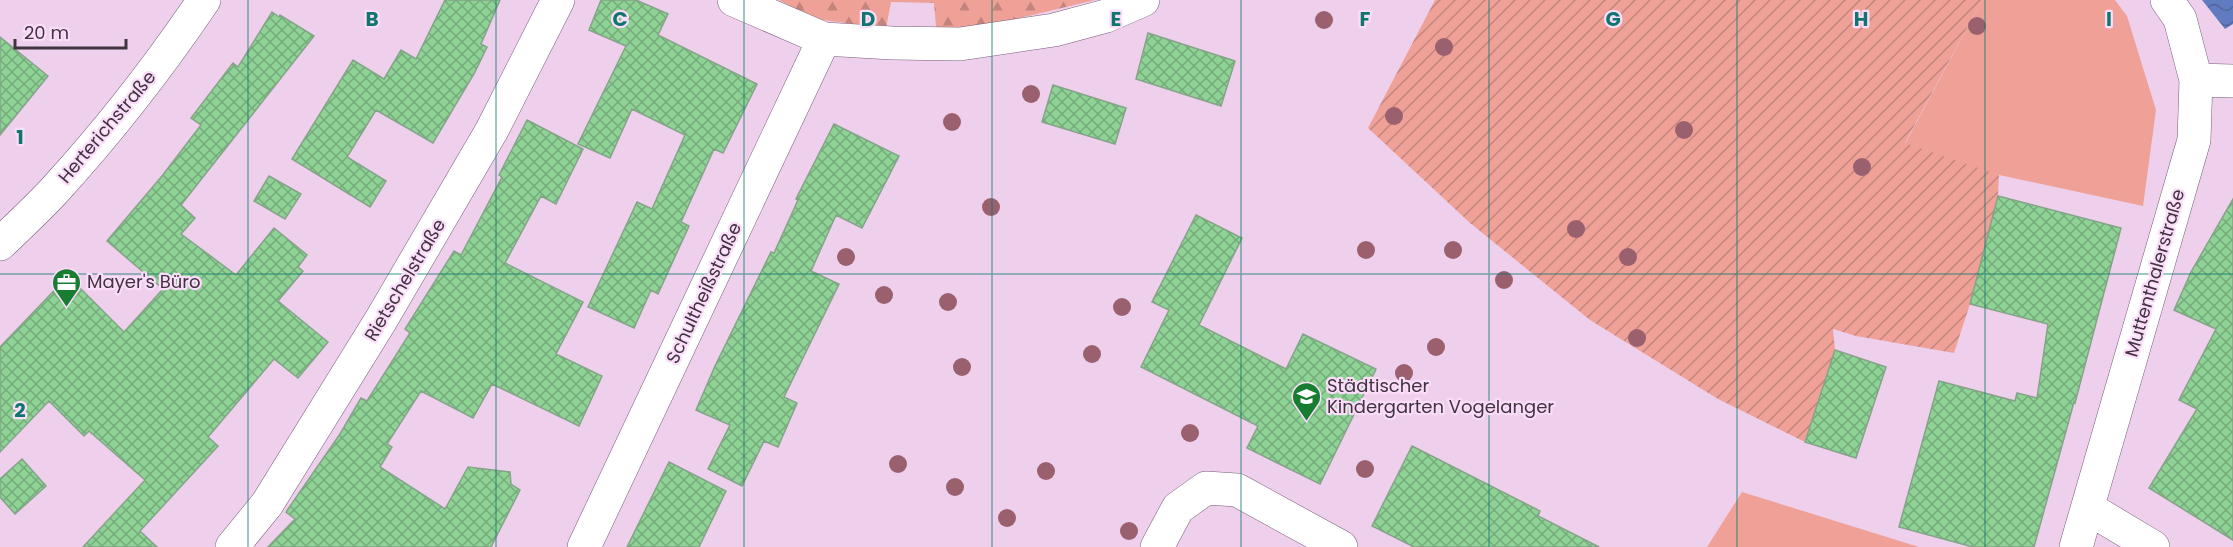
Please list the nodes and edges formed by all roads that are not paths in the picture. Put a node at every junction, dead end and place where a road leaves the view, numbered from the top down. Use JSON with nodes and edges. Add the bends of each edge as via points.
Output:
{"nodes":[{"id":1,"x":204,"y":0,"type":"edge"},
{"id":2,"x":558,"y":0,"type":"edge"},
{"id":3,"x":734,"y":0,"type":"edge"},
{"id":4,"x":1143,"y":0,"type":"edge"},
{"id":5,"x":2168,"y":0,"type":"edge"},
{"id":6,"x":824,"y":39,"type":"junction"},
{"id":7,"x":2196,"y":80,"type":"junction"},
{"id":8,"x":2233,"y":81,"type":"edge"},
{"id":9,"x":0,"y":244,"type":"edge"},
{"id":10,"x":2088,"y":508,"type":"junction"},
{"id":11,"x":232,"y":547,"type":"edge"},
{"id":12,"x":584,"y":547,"type":"edge"},
{"id":13,"x":1157,"y":547,"type":"edge"},
{"id":14,"x":1341,"y":547,"type":"edge"},
{"id":15,"x":2076,"y":547,"type":"edge"},
{"id":16,"x":2153,"y":547,"type":"edge"}],
"edges":[{"from":1,"to":9,"type":"street","name":"Herterichstraße","via":[[128,104],[52,193]]},
{"from":2,"to":11,"type":"street","name":"Rietschelstraße","via":[[492,130],[381,320],[267,504]]},
{"from":3,"to":6,"type":"street"},
{"from":4,"to":6,"type":"street","via":[[1106,16],[1053,30],[960,44]]},
{"from":5,"to":7,"type":"street","name":"Muttenthalerstraße","via":[[2180,19]]},
{"from":6,"to":12,"type":"street","name":"Schultheißstraße"},
{"from":7,"to":8,"type":"street"},
{"from":7,"to":10,"type":"street","name":"Muttenthalerstraße","via":[[2194,140]]},
{"from":10,"to":15,"type":"street","name":"Muttenthalerstraße"},
{"from":10,"to":16,"type":"street"},
{"from":13,"to":14,"type":"street","via":[[1178,508],[1206,488],[1237,490]]}]}
